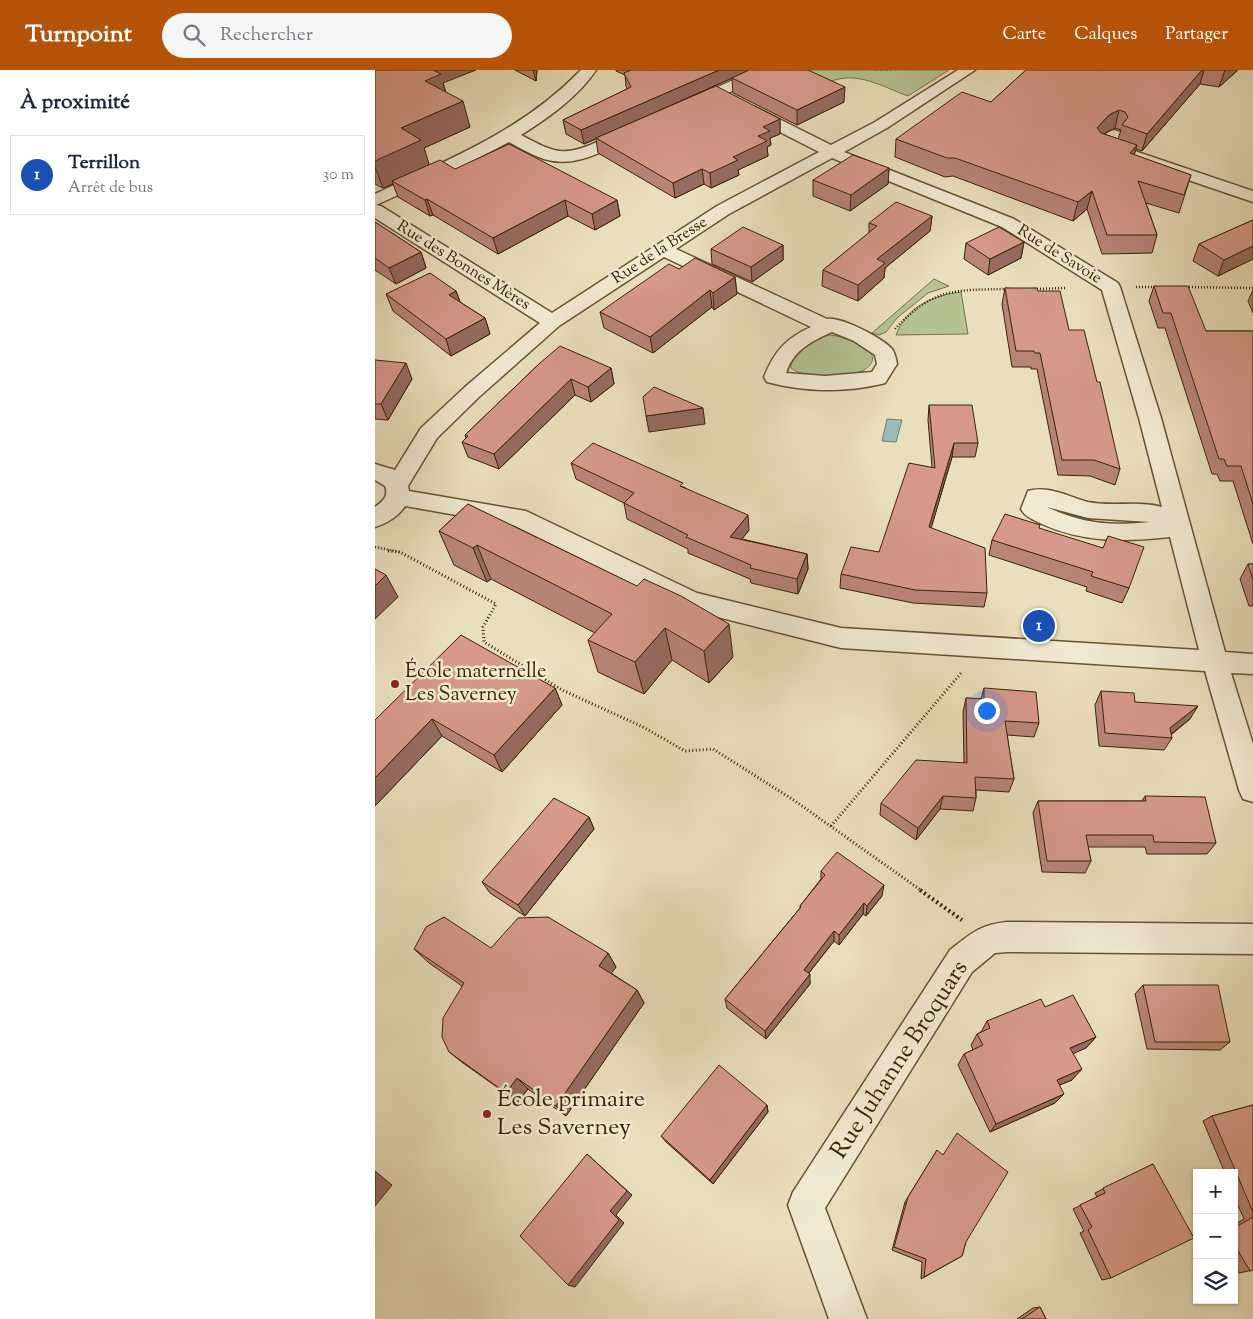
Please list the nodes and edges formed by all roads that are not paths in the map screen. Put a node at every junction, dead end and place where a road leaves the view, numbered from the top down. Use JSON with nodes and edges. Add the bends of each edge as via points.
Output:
{"nodes":[{"id":1,"x":589,"y":70,"type":"edge"},
{"id":2,"x":767,"y":70,"type":"edge"},
{"id":3,"x":968,"y":70,"type":"edge"},
{"id":4,"x":718,"y":93,"type":"junction"},
{"id":5,"x":682,"y":109,"type":"edge"},
{"id":6,"x":647,"y":125,"type":"edge"},
{"id":7,"x":1114,"y":135,"type":"edge"},
{"id":8,"x":510,"y":136,"type":"junction"},
{"id":9,"x":831,"y":152,"type":"junction"},
{"id":10,"x":1253,"y":198,"type":"edge"},
{"id":11,"x":375,"y":200,"type":"edge"},
{"id":12,"x":375,"y":210,"type":"edge"},
{"id":13,"x":662,"y":249,"type":"junction"},
{"id":14,"x":552,"y":322,"type":"junction"},
{"id":15,"x":827,"y":327,"type":"junction"},
{"id":16,"x":375,"y":472,"type":"edge"},
{"id":17,"x":397,"y":492,"type":"junction"},
{"id":18,"x":375,"y":519,"type":"edge"},
{"id":19,"x":1180,"y":527,"type":"junction"},
{"id":20,"x":1215,"y":662,"type":"junction"},
{"id":21,"x":1253,"y":664,"type":"edge"},
{"id":22,"x":1253,"y":790,"type":"edge"},
{"id":23,"x":1253,"y":939,"type":"edge"},
{"id":24,"x":848,"y":1319,"type":"edge"}],
"edges":[{"from":1,"to":8,"type":"street","via":[[552,106]]},
{"from":2,"to":4,"type":"street"},
{"from":3,"to":9,"type":"street","name":"Rue de la Bresse","via":[[881,125]]},
{"from":4,"to":5,"type":"street"},
{"from":4,"to":9,"type":"street","name":"Rue de Savoie"},
{"from":6,"to":8,"type":"street","via":[[575,156],[549,155]]},
{"from":7,"to":10,"type":"street","via":[[1103,146]]},
{"from":8,"to":11,"type":"street"},
{"from":9,"to":13,"type":"street","name":"Rue de la Bresse","via":[[723,210]]},
{"from":9,"to":19,"type":"street","name":"Rue de Savoie","via":[[1008,223],[1111,287]]},
{"from":12,"to":14,"type":"street","name":"Rue des Bonnes Mères"},
{"from":13,"to":14,"type":"street","name":"Rue de la Bresse"},
{"from":13,"to":15,"type":"street"},
{"from":14,"to":17,"type":"street","name":"Rue de la Bresse","via":[[429,433]]},
{"from":15,"to":15,"type":"street","via":[[798,340],[780,358],[774,377],[791,382],[878,378],[887,364],[884,352],[861,337],[831,324]]},
{"from":16,"to":17,"type":"street","via":[[393,480]]},
{"from":17,"to":18,"type":"street","via":[[387,511]]},
{"from":17,"to":20,"type":"street","via":[[519,517],[691,601],[841,638]]},
{"from":19,"to":19,"type":"street","via":[[1157,514],[1088,510],[1036,497],[1032,509],[1089,531]]},
{"from":19,"to":20,"type":"street","name":"Rue de Savoie"},
{"from":20,"to":21,"type":"street"},
{"from":20,"to":22,"type":"street","name":"Rue de Savoie"},
{"from":23,"to":24,"type":"street","name":"Rue Juhanne Broquars","via":[[989,939],[961,961],[805,1205]]}]}
